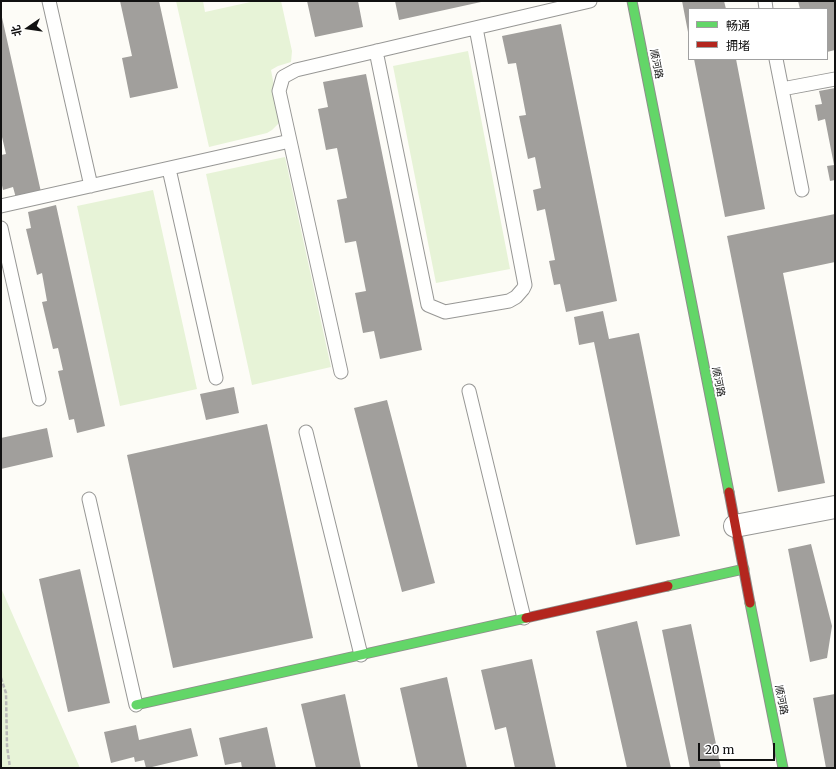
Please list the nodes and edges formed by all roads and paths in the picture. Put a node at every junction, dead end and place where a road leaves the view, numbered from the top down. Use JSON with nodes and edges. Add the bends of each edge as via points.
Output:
{"nodes":[{"id":1,"x":50,"y":1,"type":"edge"},
{"id":2,"x":590,"y":1,"type":"edge"},
{"id":3,"x":632,"y":1,"type":"edge"},
{"id":4,"x":476,"y":28,"type":"junction"},
{"id":5,"x":376,"y":51,"type":"junction"},
{"id":6,"x":776,"y":60,"type":"edge"},
{"id":7,"x":835,"y":79,"type":"edge"},
{"id":8,"x":782,"y":89,"type":"junction"},
{"id":9,"x":290,"y":142,"type":"junction"},
{"id":10,"x":169,"y":169,"type":"junction"},
{"id":11,"x":91,"y":186,"type":"junction"},
{"id":12,"x":802,"y":190,"type":"dead end"},
{"id":13,"x":1,"y":206,"type":"edge"},
{"id":14,"x":1,"y":228,"type":"edge"},
{"id":15,"x":341,"y":372,"type":"dead end"},
{"id":16,"x":216,"y":378,"type":"dead end"},
{"id":17,"x":469,"y":392,"type":"dead end"},
{"id":18,"x":39,"y":399,"type":"dead end"},
{"id":19,"x":306,"y":432,"type":"dead end"},
{"id":20,"x":89,"y":499,"type":"dead end"},
{"id":21,"x":835,"y":507,"type":"edge"},
{"id":22,"x":735,"y":526,"type":"junction"},
{"id":23,"x":744,"y":569,"type":"junction"},
{"id":24,"x":524,"y":618,"type":"junction"},
{"id":25,"x":360,"y":655,"type":"junction"},
{"id":26,"x":1,"y":678,"type":"edge"},
{"id":27,"x":136,"y":705,"type":"joint"},
{"id":28,"x":10,"y":768,"type":"edge"},
{"id":29,"x":783,"y":768,"type":"edge"}],
"edges":[{"from":1,"to":11,"type":"lane"},
{"from":2,"to":4,"type":"lane"},
{"from":3,"to":22,"type":"street","name":"顺河路"},
{"from":4,"to":5,"type":"lane"},
{"from":4,"to":5,"type":"lane","via":[[525,285],[516,297],[509,301],[445,312],[428,305]]},
{"from":5,"to":9,"type":"lane","via":[[296,70],[283,77],[279,91]]},
{"from":6,"to":8,"type":"lane"},
{"from":7,"to":8,"type":"lane"},
{"from":8,"to":12,"type":"lane"},
{"from":9,"to":10,"type":"lane"},
{"from":9,"to":15,"type":"lane"},
{"from":10,"to":11,"type":"lane"},
{"from":10,"to":16,"type":"lane"},
{"from":11,"to":13,"type":"lane"},
{"from":14,"to":18,"type":"lane"},
{"from":17,"to":24,"type":"lane"},
{"from":19,"to":25,"type":"lane"},
{"from":20,"to":27,"type":"lane"},
{"from":21,"to":22,"type":"street"},
{"from":22,"to":23,"type":"street","name":"顺河路"},
{"from":23,"to":24,"type":"street"},
{"from":23,"to":29,"type":"street","name":"顺河路"},
{"from":24,"to":25,"type":"street"},
{"from":25,"to":27,"type":"street"},
{"from":26,"to":28,"type":"path","via":[[6,693]]}]}
